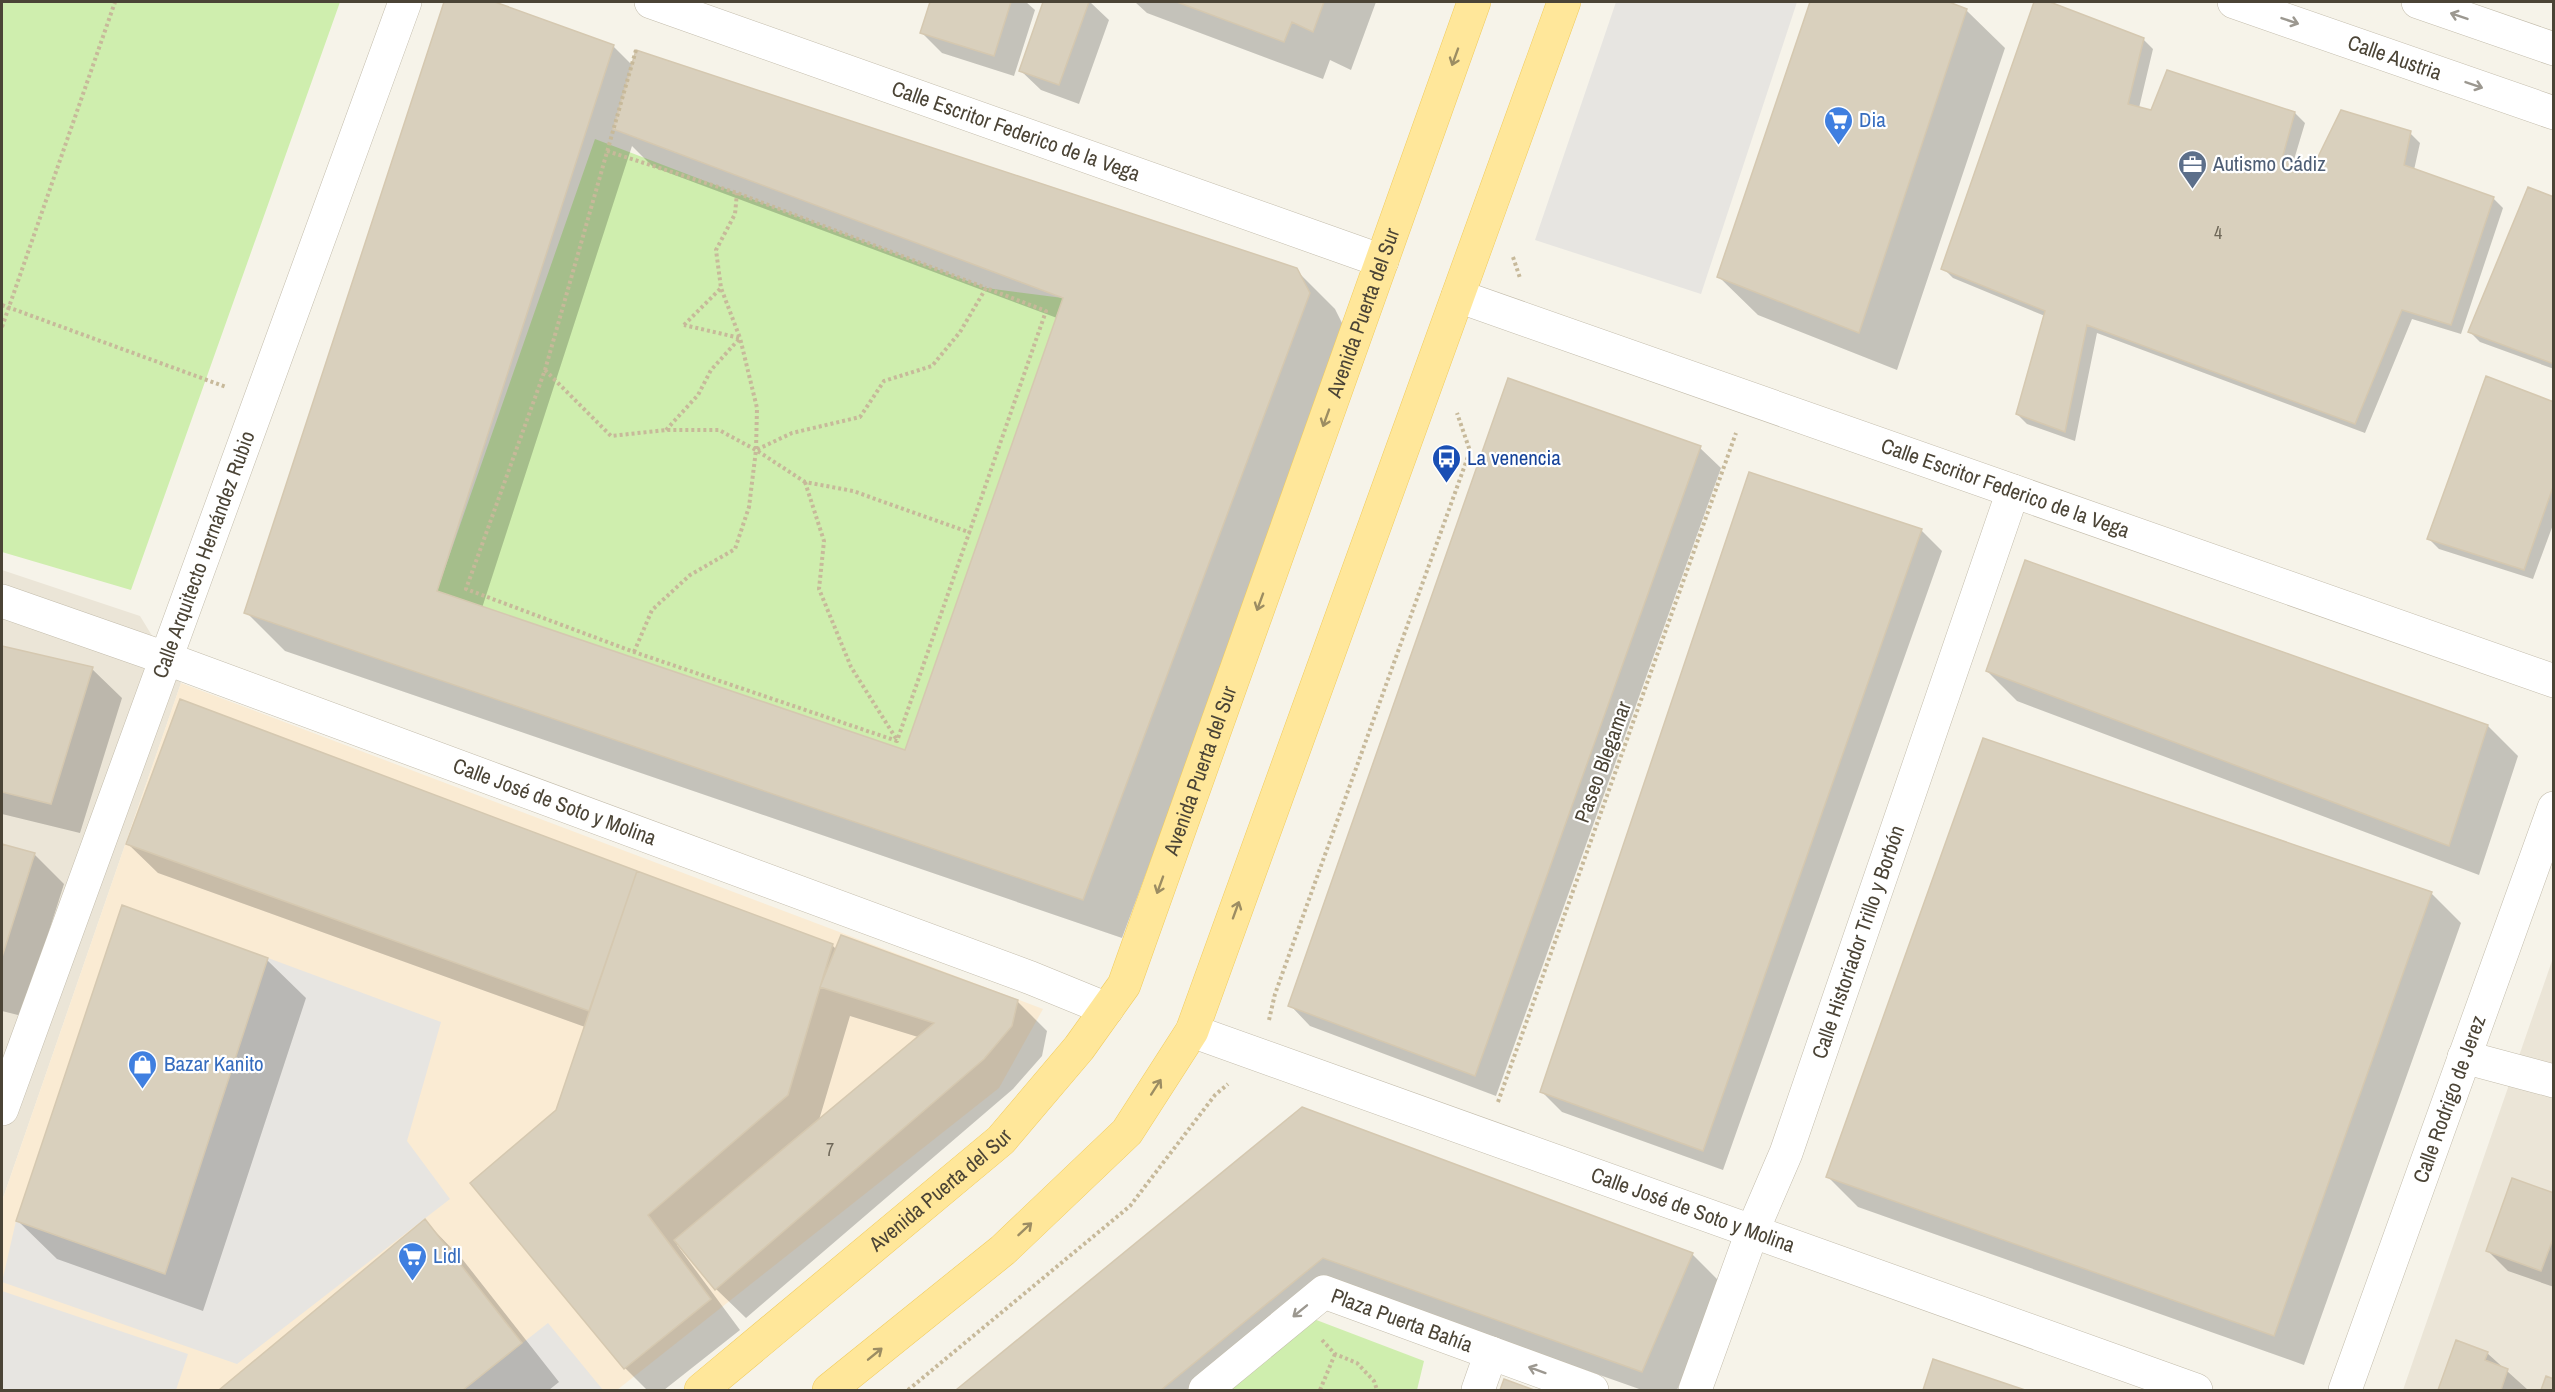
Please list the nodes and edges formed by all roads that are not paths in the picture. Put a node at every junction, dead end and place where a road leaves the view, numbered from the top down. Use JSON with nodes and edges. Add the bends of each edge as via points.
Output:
{"nodes":[{"id":1,"x":405,"y":2,"type":"edge"},
{"id":2,"x":651,"y":2,"type":"edge"},
{"id":3,"x":1474,"y":2,"type":"edge"},
{"id":4,"x":1564,"y":2,"type":"edge"},
{"id":5,"x":2235,"y":2,"type":"edge"},
{"id":6,"x":2418,"y":2,"type":"edge"},
{"id":7,"x":2553,"y":49,"type":"edge"},
{"id":8,"x":2553,"y":113,"type":"edge"},
{"id":9,"x":1382,"y":261,"type":"junction"},
{"id":10,"x":1458,"y":296,"type":"junction"},
{"id":11,"x":2013,"y":491,"type":"junction"},
{"id":12,"x":2,"y":601,"type":"edge"},
{"id":13,"x":165,"y":658,"type":"junction"},
{"id":14,"x":2553,"y":681,"type":"edge"},
{"id":15,"x":2553,"y":808,"type":"edge"},
{"id":16,"x":1107,"y":1009,"type":"junction"},
{"id":17,"x":1192,"y":1031,"type":"junction"},
{"id":18,"x":2463,"y":1057,"type":"junction"},
{"id":19,"x":2553,"y":1081,"type":"edge"},
{"id":20,"x":2,"y":1109,"type":"edge"},
{"id":21,"x":1752,"y":1232,"type":"junction"},
{"id":22,"x":1491,"y":1353,"type":"junction"},
{"id":23,"x":701,"y":1390,"type":"edge"},
{"id":24,"x":829,"y":1390,"type":"edge"},
{"id":25,"x":1205,"y":1390,"type":"edge"},
{"id":26,"x":1478,"y":1390,"type":"edge"},
{"id":27,"x":1592,"y":1390,"type":"edge"},
{"id":28,"x":1695,"y":1390,"type":"edge"},
{"id":29,"x":2196,"y":1390,"type":"edge"},
{"id":30,"x":2346,"y":1390,"type":"edge"}],
"edges":[{"from":1,"to":13,"type":"street","name":"Calle Arquitecto Hernández Rubio"},
{"from":2,"to":9,"type":"street","name":"Calle Escritor Federico de la Vega"},
{"from":3,"to":9,"type":"main road","name":"Avenida Puerta del Sur","one_way":true},
{"from":4,"to":10,"type":"main road"},
{"from":5,"to":8,"type":"street","name":"Calle Austria","one_way":true},
{"from":7,"to":6,"type":"street","one_way":true},
{"from":9,"to":16,"type":"main road","name":"Avenida Puerta del Sur","one_way":true,"via":[[1124,985]]},
{"from":10,"to":11,"type":"street","name":"Calle Escritor Federico de la Vega"},
{"from":17,"to":10,"type":"main road","one_way":true},
{"from":11,"to":14,"type":"street","name":"Calle Escritor Federico de la Vega"},
{"from":11,"to":21,"type":"street","name":"Calle Historiador Trillo y Borbón","via":[[1786,1153]]},
{"from":12,"to":13,"type":"street","name":"Calle José de Soto y Molina"},
{"from":13,"to":16,"type":"street","name":"Calle José de Soto y Molina"},
{"from":13,"to":20,"type":"street","name":"Calle Arquitecto Hernández Rubio"},
{"from":15,"to":18,"type":"street","name":"Calle Rodrigo de Jerez"},
{"from":16,"to":23,"type":"main road","name":"Avenida Puerta del Sur","via":[[1001,1140]]},
{"from":17,"to":21,"type":"street","name":"Calle José de Soto y Molina"},
{"from":24,"to":17,"type":"main road","one_way":true,"via":[[1003,1250],[1127,1132]]},
{"from":18,"to":19,"type":"street"},
{"from":18,"to":30,"type":"street","name":"Calle Rodrigo de Jerez"},
{"from":21,"to":28,"type":"street","name":"Calle Historiador Trillo y Borbón"},
{"from":21,"to":29,"type":"street","name":"Calle José de Soto y Molina"},
{"from":22,"to":25,"type":"street","name":"Plaza Puerta Bahía","one_way":true,"via":[[1324,1292]]},
{"from":22,"to":26,"type":"street","name":"Plaza Puerta Bahía"},
{"from":27,"to":22,"type":"street","name":"Plaza Puerta Bahía","one_way":true}]}
